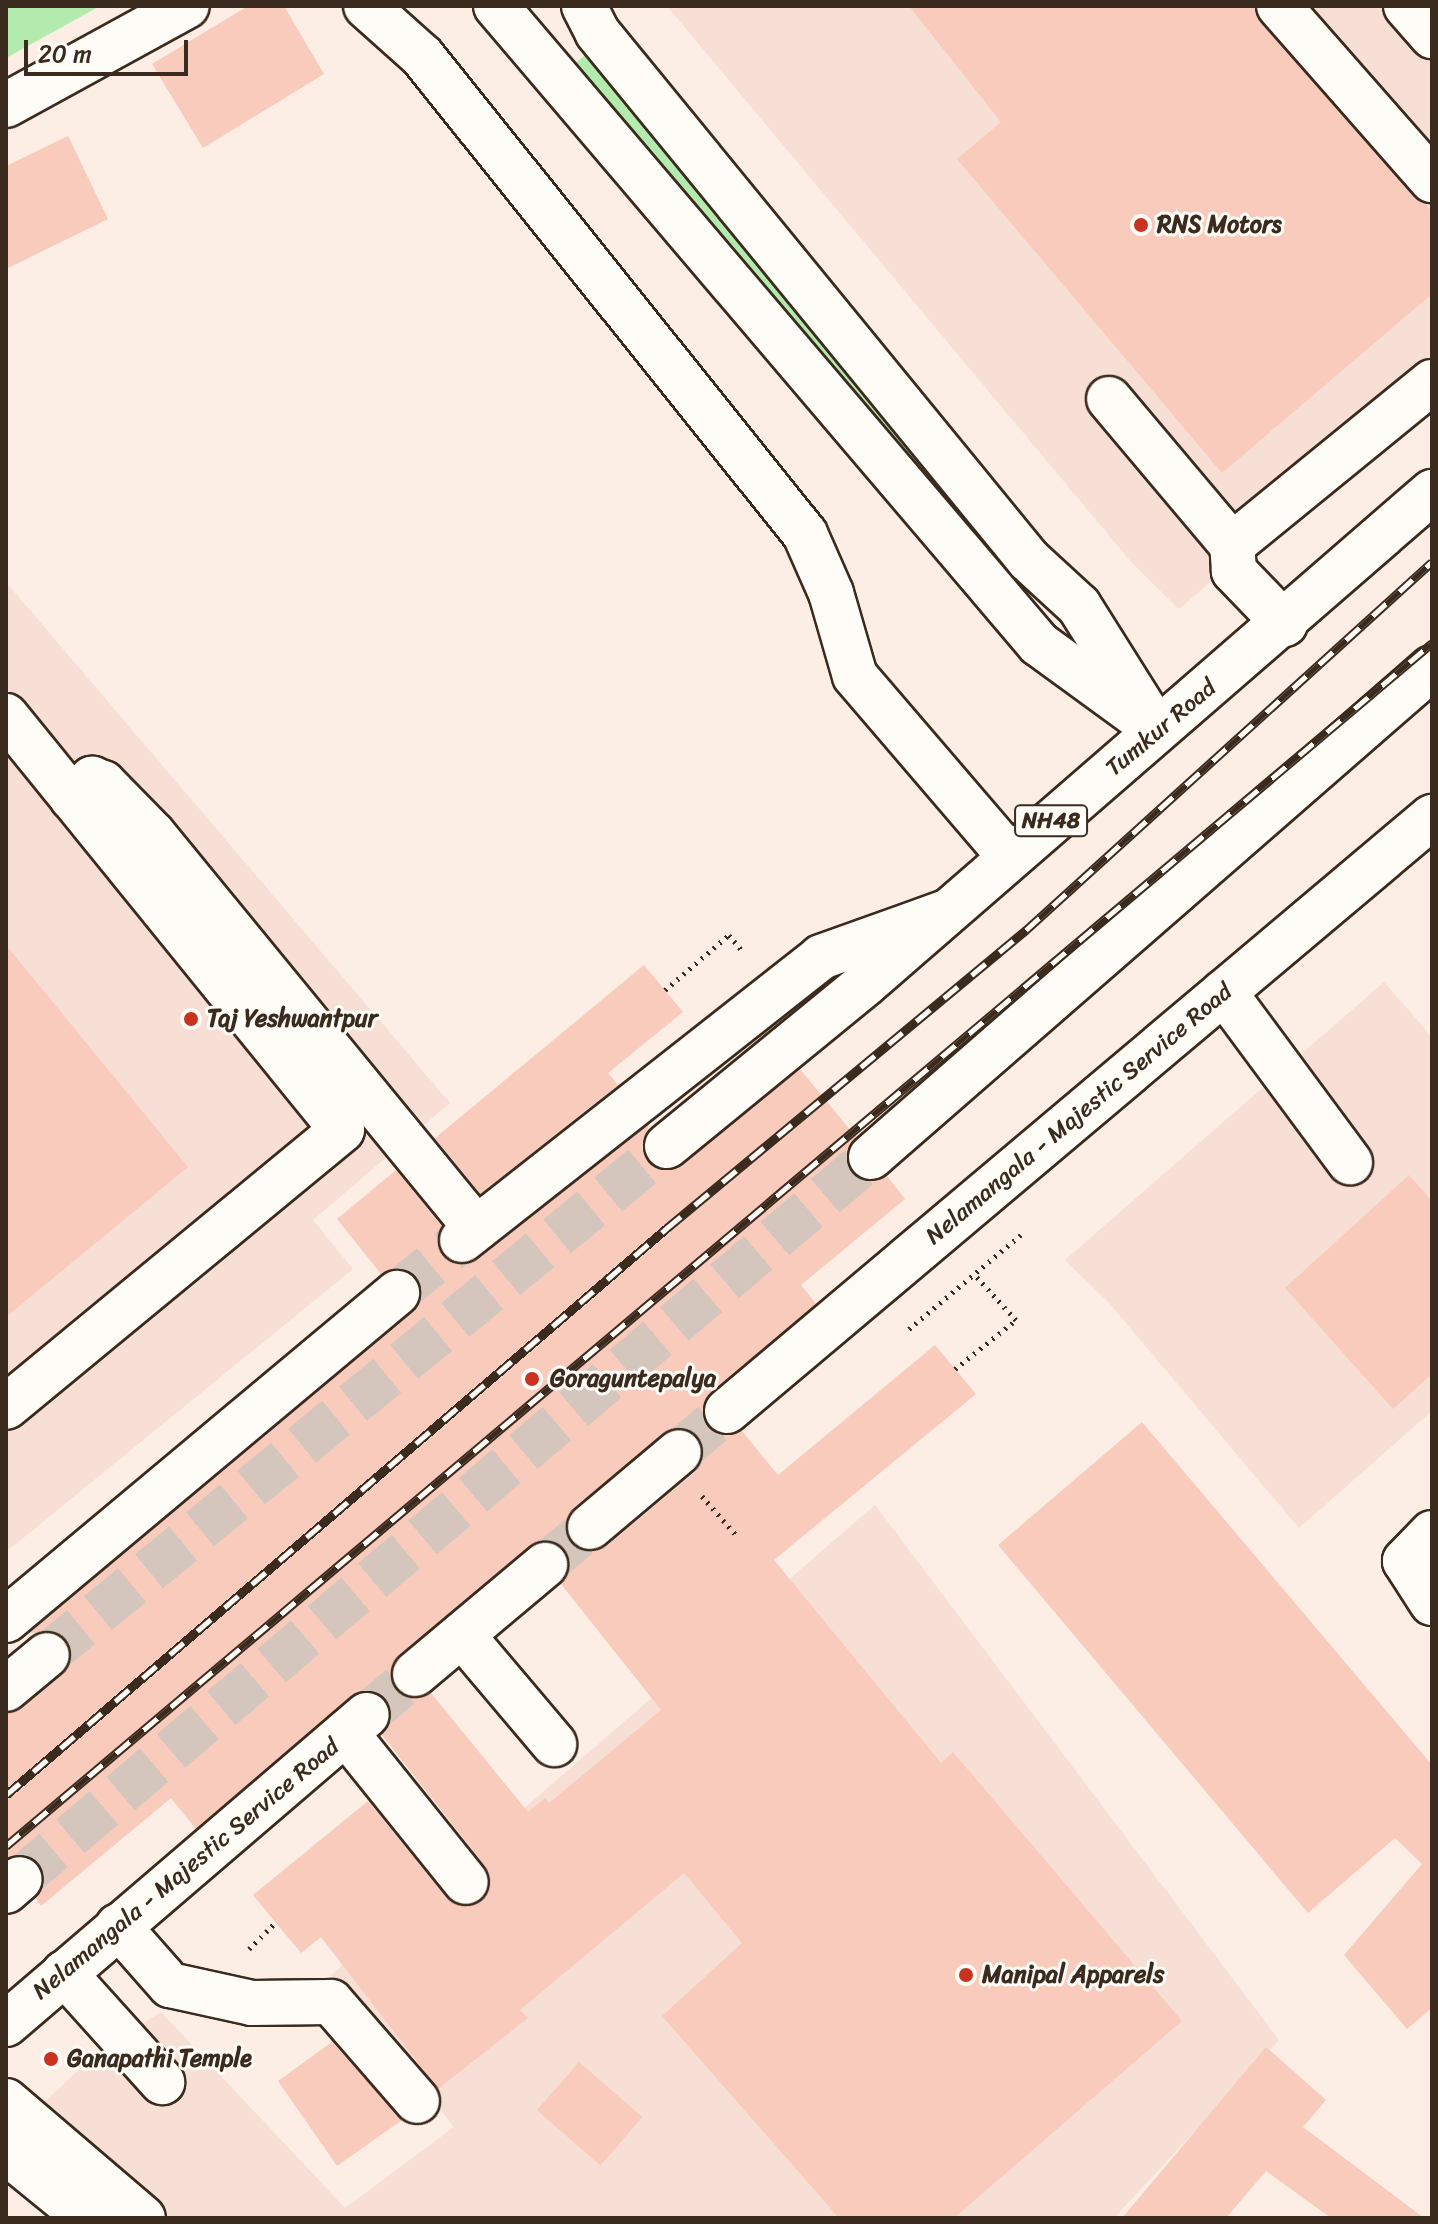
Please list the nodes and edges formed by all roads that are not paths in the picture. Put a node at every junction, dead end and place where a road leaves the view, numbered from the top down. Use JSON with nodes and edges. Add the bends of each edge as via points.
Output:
{"nodes":[{"id":1,"x":187,"y":6,"type":"edge"},
{"id":2,"x":366,"y":6,"type":"edge"},
{"id":3,"x":496,"y":6,"type":"edge"},
{"id":4,"x":1279,"y":6,"type":"edge"},
{"id":5,"x":1406,"y":6,"type":"edge"},
{"id":6,"x":590,"y":19,"type":"edge"},
{"id":7,"x":1432,"y":36,"type":"edge"},
{"id":8,"x":547,"y":68,"type":"junction"},
{"id":9,"x":6,"y":105,"type":"edge"},
{"id":10,"x":1432,"y":180,"type":"edge"},
{"id":11,"x":1432,"y":382,"type":"edge"},
{"id":12,"x":1109,"y":399,"type":"dead end"},
{"id":13,"x":1432,"y":492,"type":"edge"},
{"id":14,"x":1232,"y":545,"type":"junction"},
{"id":15,"x":1285,"y":624,"type":"junction"},
{"id":16,"x":1432,"y":668,"type":"edge"},
{"id":17,"x":6,"y":716,"type":"edge"},
{"id":18,"x":1157,"y":730,"type":"junction"},
{"id":19,"x":72,"y":798,"type":"junction"},
{"id":20,"x":1432,"y":817,"type":"edge"},
{"id":21,"x":1010,"y":857,"type":"junction"},
{"id":22,"x":947,"y":912,"type":"junction"},
{"id":23,"x":1224,"y":992,"type":"junction"},
{"id":24,"x":667,"y":1146,"type":"tunnel mouth"},
{"id":25,"x":871,"y":1157,"type":"tunnel mouth"},
{"id":26,"x":1350,"y":1162,"type":"dead end"},
{"id":27,"x":397,"y":1293,"type":"tunnel mouth"},
{"id":28,"x":6,"y":1407,"type":"edge"},
{"id":29,"x":727,"y":1411,"type":"tunnel mouth"},
{"id":30,"x":679,"y":1452,"type":"tunnel mouth"},
{"id":31,"x":590,"y":1527,"type":"tunnel mouth"},
{"id":32,"x":1432,"y":1533,"type":"edge"},
{"id":33,"x":545,"y":1565,"type":"tunnel mouth"},
{"id":34,"x":1432,"y":1603,"type":"edge"},
{"id":35,"x":6,"y":1620,"type":"edge"},
{"id":36,"x":462,"y":1635,"type":"junction"},
{"id":37,"x":47,"y":1655,"type":"tunnel mouth"},
{"id":38,"x":415,"y":1674,"type":"tunnel mouth"},
{"id":39,"x":6,"y":1689,"type":"edge"},
{"id":40,"x":554,"y":1744,"type":"dead end"},
{"id":41,"x":466,"y":1882,"type":"dead end"},
{"id":42,"x":118,"y":1926,"type":"junction"},
{"id":43,"x":64,"y":1973,"type":"junction"},
{"id":44,"x":6,"y":2024,"type":"edge"},
{"id":45,"x":162,"y":2082,"type":"dead end"},
{"id":46,"x":6,"y":2101,"type":"edge"},
{"id":47,"x":417,"y":2101,"type":"dead end"},
{"id":48,"x":6,"y":2152,"type":"edge"},
{"id":49,"x":87,"y":2218,"type":"edge"},
{"id":50,"x":143,"y":2218,"type":"edge"}],
"edges":[{"from":1,"to":9,"type":"main road"},
{"from":2,"to":21,"type":"main road","via":[[422,56],[805,534],[831,593],[855,676]]},
{"from":3,"to":8,"type":"main road"},
{"from":4,"to":10,"type":"main road"},
{"from":5,"to":7,"type":"main road"},
{"from":6,"to":8,"type":"main road"},
{"from":6,"to":18,"type":"main road","via":[[1029,560],[1079,606]]},
{"from":8,"to":18,"type":"main road","via":[[1039,644]]},
{"from":11,"to":14,"type":"main road"},
{"from":12,"to":14,"type":"main road"},
{"from":13,"to":15,"type":"main road","name":"Tumkur Road","number":"NH48"},
{"from":14,"to":15,"type":"main road","via":[[1234,571]]},
{"from":15,"to":18,"type":"main road","name":"Tumkur Road","number":"NH48"},
{"from":16,"to":25,"type":"main road"},
{"from":17,"to":19,"type":"main road"},
{"from":18,"to":21,"type":"main road","name":"Tumkur Road","number":"NH48"},
{"from":19,"to":22,"type":"main road","via":[[92,779],[103,783],[153,834],[469,1234],[809,964]]},
{"from":19,"to":28,"type":"main road","via":[[342,1130]]},
{"from":20,"to":23,"type":"main road","name":"Nelamangala - Majestic Service Road"},
{"from":21,"to":22,"type":"main road","name":"Tumkur Road","number":"NH48"},
{"from":22,"to":24,"type":"main road","name":"Tumkur Road","number":"NH48"},
{"from":23,"to":26,"type":"main road"},
{"from":23,"to":29,"type":"main road","name":"Nelamangala - Majestic Service Road"},
{"from":27,"to":35,"type":"main road"},
{"from":30,"to":31,"type":"main road"},
{"from":32,"to":34,"type":"main road","via":[[1405,1561]]},
{"from":33,"to":36,"type":"main road"},
{"from":36,"to":38,"type":"main road"},
{"from":36,"to":40,"type":"main road"},
{"from":37,"to":39,"type":"main road"},
{"from":41,"to":42,"type":"main road","name":"Nelamangala - Majestic Service Road","via":[[356,1724]]},
{"from":42,"to":43,"type":"main road","name":"Nelamangala - Majestic Service Road"},
{"from":42,"to":47,"type":"main road","via":[[170,1985],[252,2003],[331,2002]]},
{"from":43,"to":44,"type":"main road","name":"Nelamangala - Majestic Service Road"},
{"from":43,"to":45,"type":"main road"},
{"from":46,"to":50,"type":"main road"},
{"from":48,"to":49,"type":"main road"}]}
